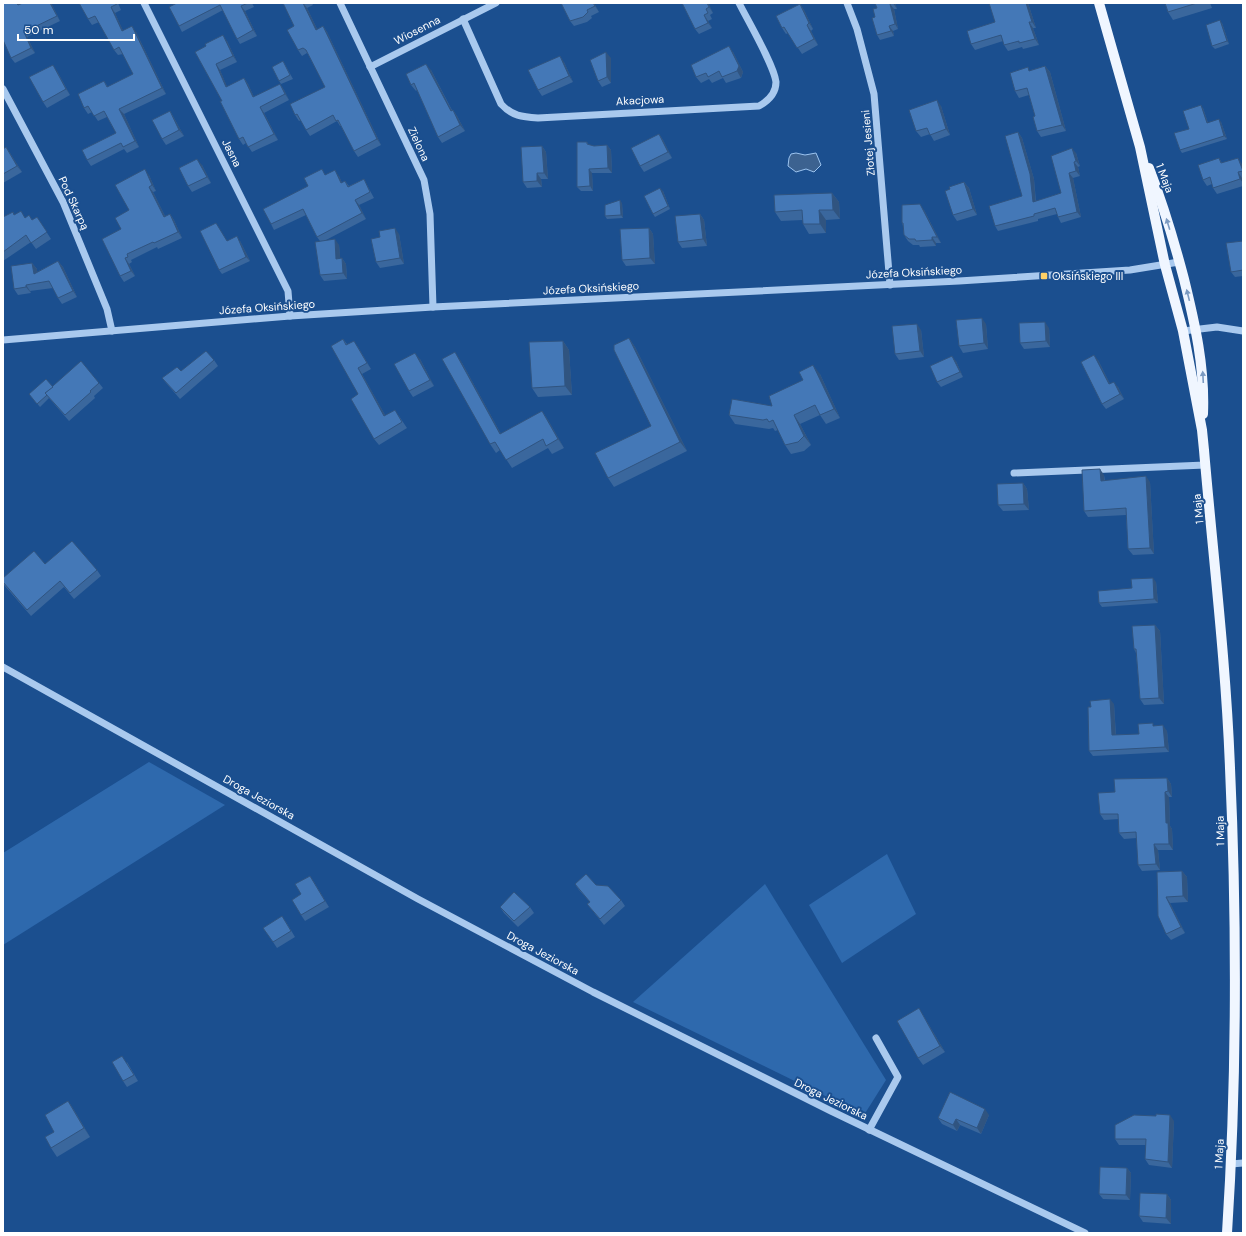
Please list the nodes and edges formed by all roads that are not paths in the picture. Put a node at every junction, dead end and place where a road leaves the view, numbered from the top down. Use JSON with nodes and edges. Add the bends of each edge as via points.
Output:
{"nodes":[{"id":1,"x":144,"y":3,"type":"edge"},
{"id":2,"x":340,"y":3,"type":"edge"},
{"id":3,"x":496,"y":3,"type":"edge"},
{"id":4,"x":739,"y":3,"type":"edge"},
{"id":5,"x":847,"y":3,"type":"edge"},
{"id":6,"x":1099,"y":3,"type":"edge"},
{"id":7,"x":463,"y":19,"type":"junction"},
{"id":8,"x":370,"y":67,"type":"junction"},
{"id":9,"x":3,"y":89,"type":"edge"},
{"id":10,"x":1140,"y":147,"type":"junction"},
{"id":11,"x":1179,"y":262,"type":"junction"},
{"id":12,"x":1165,"y":265,"type":"junction"},
{"id":13,"x":890,"y":285,"type":"junction"},
{"id":14,"x":433,"y":307,"type":"junction"},
{"id":15,"x":290,"y":316,"type":"junction"},
{"id":16,"x":1197,"y":329,"type":"junction"},
{"id":17,"x":112,"y":331,"type":"junction"},
{"id":18,"x":1183,"y":331,"type":"junction"},
{"id":19,"x":1243,"y":331,"type":"edge"},
{"id":20,"x":3,"y":340,"type":"edge"},
{"id":21,"x":1202,"y":430,"type":"junction"},
{"id":22,"x":1205,"y":465,"type":"junction"},
{"id":23,"x":1014,"y":473,"type":"dead end"},
{"id":24,"x":3,"y":667,"type":"edge"},
{"id":25,"x":876,"y":1038,"type":"dead end"},
{"id":26,"x":870,"y":1130,"type":"junction"},
{"id":27,"x":1243,"y":1163,"type":"edge"},
{"id":28,"x":1231,"y":1164,"type":"junction"},
{"id":29,"x":1085,"y":1233,"type":"edge"},
{"id":30,"x":1227,"y":1233,"type":"edge"}],
"edges":[{"from":1,"to":15,"type":"street","name":"Jasna","via":[[288,291]]},
{"from":2,"to":8,"type":"street","name":"Zielona"},
{"from":3,"to":7,"type":"street","name":"Wiosenna"},
{"from":4,"to":7,"type":"street","name":"Akacjowa","via":[[773,71],[776,83],[773,95],[759,106],[538,118],[512,114],[501,104]]},
{"from":5,"to":13,"type":"street","name":"Złotej Jesieni","via":[[859,36],[874,94]]},
{"from":6,"to":10,"type":"main road","name":"1 Maja"},
{"from":7,"to":8,"type":"street","name":"Wiosenna"},
{"from":8,"to":14,"type":"street","name":"Zielona","via":[[426,188],[430,214]]},
{"from":9,"to":17,"type":"street","name":"Pod Skarpą","via":[[63,202],[107,309]]},
{"from":11,"to":10,"type":"main road","name":"1 Maja","one_way":true,"via":[[1159,192]]},
{"from":10,"to":12,"type":"main road","name":"1 Maja"},
{"from":11,"to":12,"type":"street","name":"Józefa Oksińskiego"},
{"from":16,"to":11,"type":"main road","name":"1 Maja","one_way":true},
{"from":12,"to":13,"type":"street","name":"Józefa Oksińskiego","via":[[1114,271]]},
{"from":12,"to":18,"type":"main road","name":"1 Maja"},
{"from":13,"to":14,"type":"street","name":"Józefa Oksińskiego"},
{"from":14,"to":15,"type":"street","name":"Józefa Oksińskiego"},
{"from":15,"to":17,"type":"street","name":"Józefa Oksińskiego"},
{"from":16,"to":18,"type":"street"},
{"from":16,"to":19,"type":"street","via":[[1217,327]]},
{"from":21,"to":16,"type":"main road","name":"1 Maja","one_way":true,"via":[[1204,395]]},
{"from":17,"to":20,"type":"street","name":"Józefa Oksińskiego"},
{"from":18,"to":21,"type":"main road","name":"1 Maja"},
{"from":21,"to":22,"type":"main road","name":"1 Maja"},
{"from":22,"to":23,"type":"street"},
{"from":22,"to":28,"type":"main road","name":"1 Maja","via":[[1224,669],[1230,768],[1234,983]]},
{"from":24,"to":26,"type":"street","name":"Droga Jeziorska","via":[[418,899],[593,992]]},
{"from":25,"to":26,"type":"street","via":[[898,1077]]},
{"from":26,"to":29,"type":"street","name":"Droga Jeziorska"},
{"from":27,"to":28,"type":"street"},
{"from":28,"to":30,"type":"main road","name":"1 Maja"}]}
